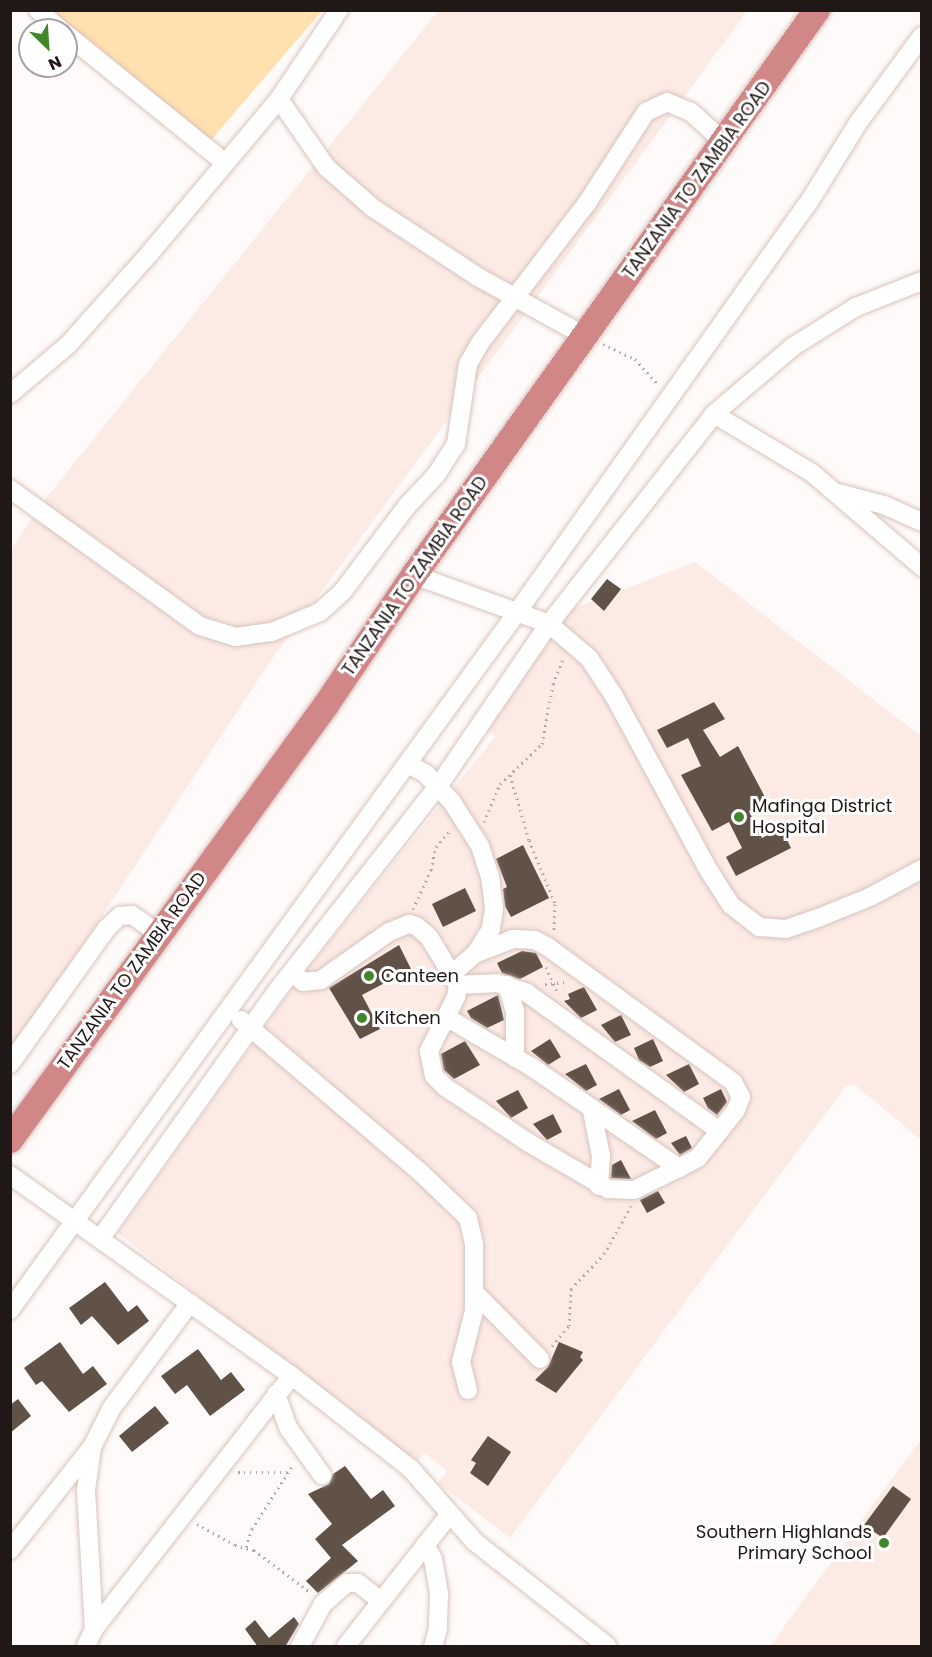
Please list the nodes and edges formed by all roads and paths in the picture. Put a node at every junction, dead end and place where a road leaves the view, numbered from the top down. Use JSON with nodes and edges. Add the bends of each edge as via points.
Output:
{"nodes":[{"id":1,"x":339,"y":10,"type":"edge"},
{"id":2,"x":817,"y":10,"type":"edge"},
{"id":3,"x":921,"y":36,"type":"edge"},
{"id":4,"x":78,"y":44,"type":"edge"},
{"id":5,"x":279,"y":99,"type":"junction"},
{"id":6,"x":725,"y":143,"type":"junction"},
{"id":7,"x":225,"y":162,"type":"junction"},
{"id":8,"x":921,"y":281,"type":"edge"},
{"id":9,"x":516,"y":300,"type":"junction"},
{"id":10,"x":585,"y":336,"type":"junction"},
{"id":11,"x":10,"y":394,"type":"edge"},
{"id":12,"x":671,"y":395,"type":"junction"},
{"id":13,"x":714,"y":414,"type":"junction"},
{"id":14,"x":10,"y":489,"type":"edge"},
{"id":15,"x":838,"y":493,"type":"junction"},
{"id":16,"x":921,"y":522,"type":"edge"},
{"id":17,"x":921,"y":567,"type":"edge"},
{"id":18,"x":414,"y":575,"type":"junction"},
{"id":19,"x":518,"y":611,"type":"junction"},
{"id":20,"x":549,"y":624,"type":"junction"},
{"id":21,"x":571,"y":640,"type":"junction"},
{"id":22,"x":408,"y":764,"type":"junction"},
{"id":23,"x":509,"y":774,"type":"junction"},
{"id":24,"x":439,"y":785,"type":"junction"},
{"id":25,"x":463,"y":818,"type":"junction"},
{"id":26,"x":480,"y":846,"type":"junction"},
{"id":27,"x":921,"y":870,"type":"edge"},
{"id":28,"x":409,"y":924,"type":"junction"},
{"id":29,"x":159,"y":934,"type":"junction"},
{"id":30,"x":541,"y":944,"type":"junction"},
{"id":31,"x":476,"y":952,"type":"junction"},
{"id":32,"x":292,"y":972,"type":"junction"},
{"id":33,"x":455,"y":979,"type":"junction"},
{"id":34,"x":507,"y":985,"type":"junction"},
{"id":35,"x":230,"y":1011,"type":"junction"},
{"id":36,"x":446,"y":1017,"type":"junction"},
{"id":37,"x":570,"y":1023,"type":"junction"},
{"id":38,"x":250,"y":1028,"type":"junction"},
{"id":39,"x":515,"y":1058,"type":"junction"},
{"id":40,"x":10,"y":1064,"type":"edge"},
{"id":41,"x":592,"y":1111,"type":"junction"},
{"id":42,"x":720,"y":1131,"type":"junction"},
{"id":43,"x":10,"y":1140,"type":"edge"},
{"id":44,"x":680,"y":1168,"type":"junction"},
{"id":45,"x":10,"y":1175,"type":"edge"},
{"id":46,"x":599,"y":1186,"type":"junction"},
{"id":47,"x":634,"y":1190,"type":"junction"},
{"id":48,"x":75,"y":1221,"type":"junction"},
{"id":49,"x":100,"y":1239,"type":"junction"},
{"id":50,"x":474,"y":1292,"type":"junction"},
{"id":51,"x":190,"y":1303,"type":"junction"},
{"id":52,"x":10,"y":1310,"type":"edge"},
{"id":53,"x":540,"y":1359,"type":"joint"},
{"id":54,"x":292,"y":1376,"type":"junction"},
{"id":55,"x":468,"y":1390,"type":"dead end"},
{"id":56,"x":276,"y":1394,"type":"junction"},
{"id":57,"x":297,"y":1441,"type":"junction"},
{"id":58,"x":92,"y":1447,"type":"junction"},
{"id":59,"x":291,"y":1472,"type":"junction"},
{"id":60,"x":322,"y":1475,"type":"dead end"},
{"id":61,"x":212,"y":1476,"type":"junction"},
{"id":62,"x":450,"y":1514,"type":"junction"},
{"id":63,"x":182,"y":1516,"type":"junction"},
{"id":64,"x":425,"y":1545,"type":"junction"},
{"id":65,"x":246,"y":1547,"type":"junction"},
{"id":66,"x":10,"y":1550,"type":"edge"},
{"id":67,"x":381,"y":1601,"type":"junction"},
{"id":68,"x":323,"y":1604,"type":"junction"},
{"id":69,"x":94,"y":1629,"type":"junction"},
{"id":70,"x":607,"y":1646,"type":"edge"},
{"id":71,"x":86,"y":1647,"type":"edge"},
{"id":72,"x":300,"y":1647,"type":"edge"},
{"id":73,"x":346,"y":1647,"type":"edge"},
{"id":74,"x":433,"y":1647,"type":"edge"}],
"edges":[{"from":1,"to":5,"type":"street"},
{"from":2,"to":6,"type":"highway","name":"TANZANIA TO ZAMBIA ROAD"},
{"from":3,"to":12,"type":"street","via":[[807,205]]},
{"from":4,"to":7,"type":"street"},
{"from":5,"to":7,"type":"street"},
{"from":5,"to":9,"type":"street","via":[[301,134],[345,186],[424,244]]},
{"from":6,"to":9,"type":"street","via":[[691,112],[668,102],[646,112],[587,203]]},
{"from":6,"to":10,"type":"highway","name":"TANZANIA TO ZAMBIA ROAD"},
{"from":7,"to":11,"type":"street","via":[[92,320]]},
{"from":8,"to":13,"type":"street","via":[[856,307],[794,346]]},
{"from":9,"to":10,"type":"street"},
{"from":9,"to":14,"type":"street","via":[[468,364],[456,444],[436,475],[407,506],[343,591],[320,612],[272,632],[235,637],[200,626]]},
{"from":10,"to":12,"type":"path","via":[[635,359]]},
{"from":10,"to":18,"type":"highway","name":"TANZANIA TO ZAMBIA ROAD"},
{"from":12,"to":19,"type":"street"},
{"from":13,"to":15,"type":"street"},
{"from":13,"to":20,"type":"street"},
{"from":15,"to":16,"type":"street","via":[[884,505]]},
{"from":15,"to":17,"type":"street","via":[[853,512]]},
{"from":18,"to":19,"type":"street"},
{"from":18,"to":29,"type":"highway","name":"TANZANIA TO ZAMBIA ROAD","via":[[326,705]]},
{"from":19,"to":20,"type":"street"},
{"from":19,"to":22,"type":"street"},
{"from":20,"to":21,"type":"street"},
{"from":20,"to":24,"type":"street"},
{"from":21,"to":23,"type":"path","via":[[553,684],[542,744]]},
{"from":21,"to":27,"type":"street","via":[[589,658],[614,696],[731,905],[759,927],[786,929],[818,918]]},
{"from":22,"to":24,"type":"street"},
{"from":22,"to":35,"type":"street"},
{"from":23,"to":26,"type":"path","via":[[491,799]]},
{"from":23,"to":30,"type":"path","via":[[529,840],[555,904],[556,919]]},
{"from":24,"to":25,"type":"street"},
{"from":24,"to":32,"type":"street"},
{"from":25,"to":26,"type":"street"},
{"from":25,"to":28,"type":"path","via":[[436,848]]},
{"from":26,"to":31,"type":"street","via":[[494,909],[491,929]]},
{"from":28,"to":32,"type":"street","via":[[388,932],[321,980],[303,982]]},
{"from":28,"to":33,"type":"street","via":[[429,937]]},
{"from":29,"to":40,"type":"street","via":[[132,915],[120,916],[87,955]]},
{"from":29,"to":43,"type":"highway","name":"TANZANIA TO ZAMBIA ROAD"},
{"from":30,"to":31,"type":"street","via":[[513,939]]},
{"from":30,"to":37,"type":"path"},
{"from":30,"to":42,"type":"street","via":[[733,1082],[741,1097]]},
{"from":31,"to":33,"type":"street"},
{"from":32,"to":38,"type":"street"},
{"from":33,"to":34,"type":"street"},
{"from":33,"to":36,"type":"street"},
{"from":34,"to":37,"type":"street","via":[[527,993]]},
{"from":34,"to":39,"type":"street","via":[[515,1011]]},
{"from":35,"to":38,"type":"street"},
{"from":35,"to":48,"type":"street"},
{"from":36,"to":39,"type":"street"},
{"from":36,"to":46,"type":"street","via":[[429,1051],[434,1076],[479,1112]]},
{"from":37,"to":42,"type":"street"},
{"from":38,"to":49,"type":"street"},
{"from":38,"to":50,"type":"street","via":[[418,1170],[468,1218],[474,1238]]},
{"from":39,"to":41,"type":"street"},
{"from":41,"to":44,"type":"street"},
{"from":41,"to":46,"type":"street","via":[[601,1156]]},
{"from":42,"to":44,"type":"street","via":[[698,1158]]},
{"from":44,"to":47,"type":"street"},
{"from":45,"to":48,"type":"street"},
{"from":46,"to":47,"type":"street"},
{"from":47,"to":53,"type":"path","via":[[627,1217],[604,1254],[572,1289],[569,1326]]},
{"from":48,"to":49,"type":"street"},
{"from":48,"to":52,"type":"street"},
{"from":49,"to":51,"type":"street"},
{"from":50,"to":53,"type":"street"},
{"from":50,"to":55,"type":"street","via":[[472,1330],[461,1362]]},
{"from":51,"to":54,"type":"street"},
{"from":51,"to":58,"type":"street","via":[[111,1409]]},
{"from":54,"to":56,"type":"street"},
{"from":54,"to":62,"type":"street","via":[[411,1468]]},
{"from":56,"to":57,"type":"street"},
{"from":56,"to":61,"type":"street"},
{"from":57,"to":59,"type":"path"},
{"from":57,"to":60,"type":"street"},
{"from":58,"to":66,"type":"street"},
{"from":58,"to":69,"type":"street","via":[[86,1490]]},
{"from":59,"to":61,"type":"path","via":[[258,1470]]},
{"from":59,"to":65,"type":"path","via":[[260,1515]]},
{"from":61,"to":63,"type":"street"},
{"from":62,"to":64,"type":"street"},
{"from":62,"to":70,"type":"street","via":[[506,1569]]},
{"from":63,"to":65,"type":"path"},
{"from":63,"to":69,"type":"street"},
{"from":64,"to":67,"type":"street"},
{"from":64,"to":74,"type":"street","via":[[433,1559],[439,1594]]},
{"from":65,"to":68,"type":"path"},
{"from":67,"to":68,"type":"street","via":[[358,1583],[347,1583]]},
{"from":67,"to":73,"type":"street"},
{"from":68,"to":72,"type":"street"},
{"from":69,"to":71,"type":"street"}]}
